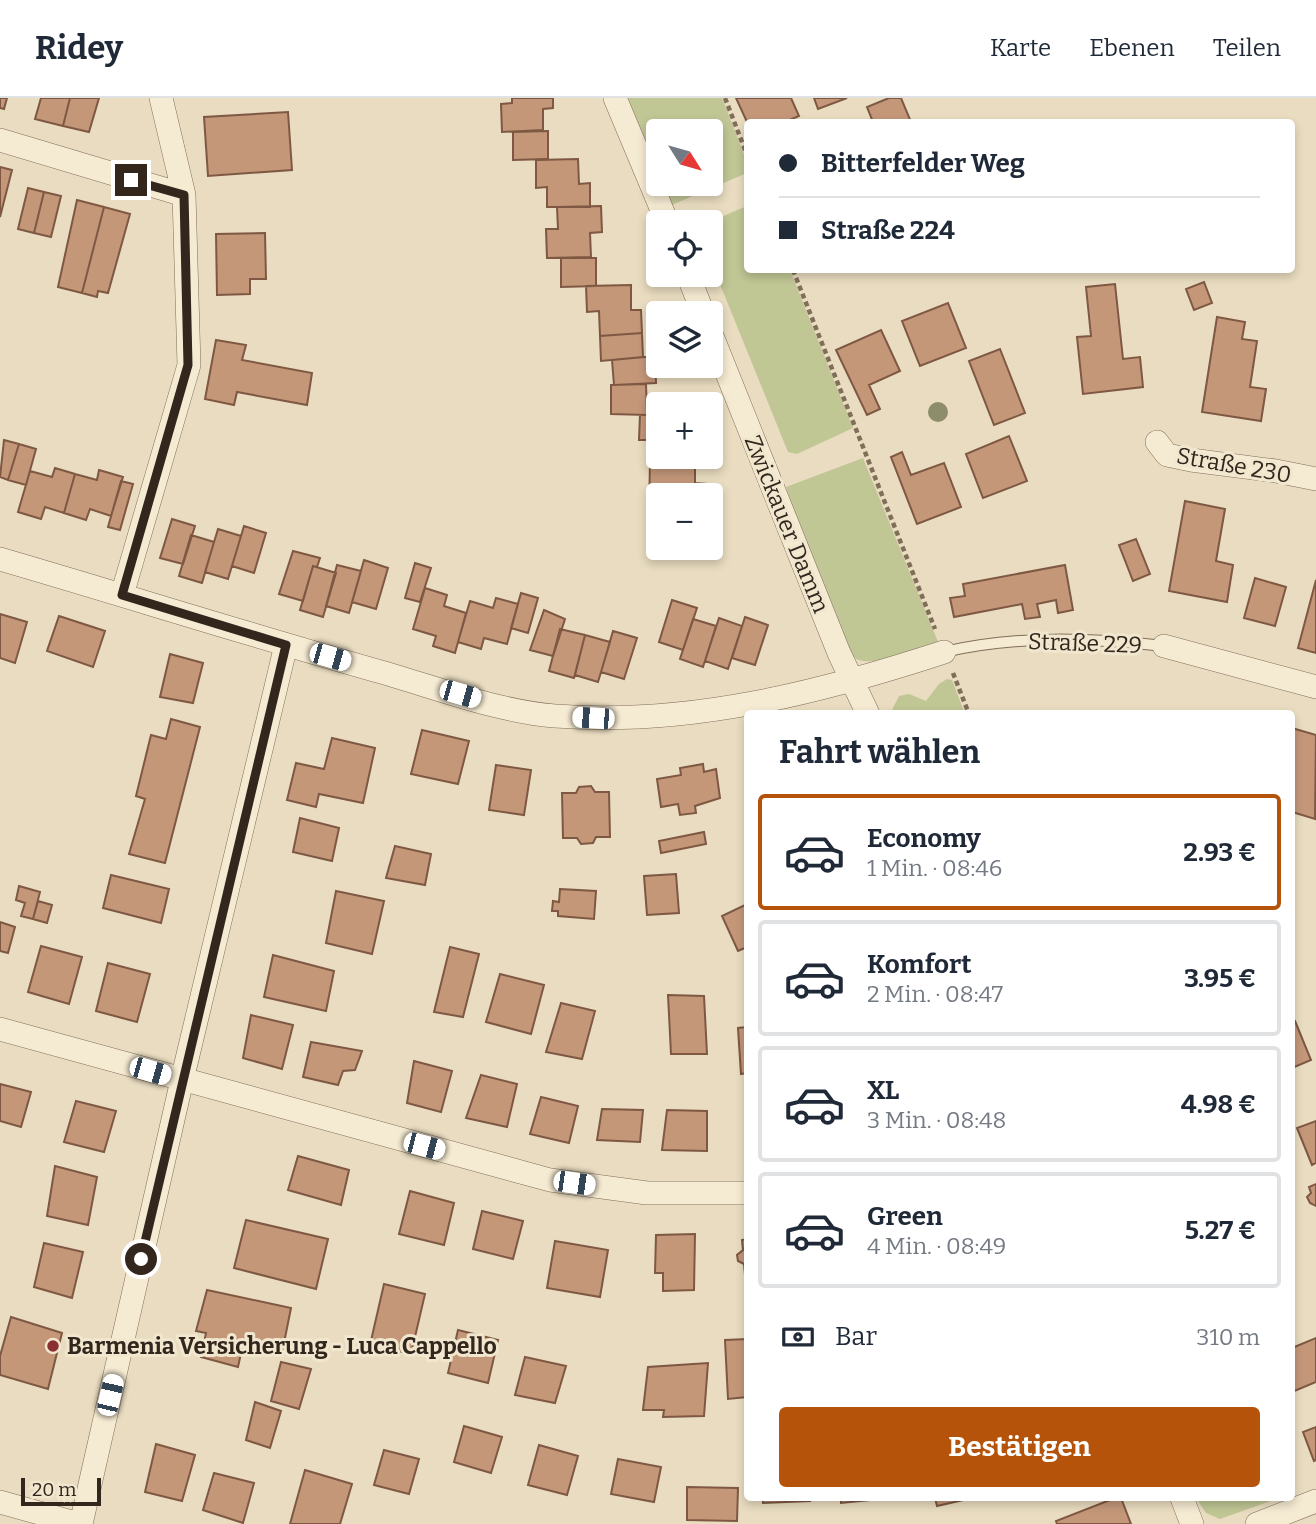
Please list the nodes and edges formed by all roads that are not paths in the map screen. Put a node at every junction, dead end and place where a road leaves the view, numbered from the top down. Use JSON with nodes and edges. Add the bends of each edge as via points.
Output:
{"nodes":[{"id":1,"x":161,"y":98,"type":"edge"},
{"id":2,"x":615,"y":98,"type":"edge"},
{"id":3,"x":0,"y":140,"type":"edge"},
{"id":4,"x":184,"y":195,"type":"junction"},
{"id":5,"x":662,"y":210,"type":"edge"},
{"id":6,"x":723,"y":363,"type":"edge"},
{"id":7,"x":1157,"y":442,"type":"dead end"},
{"id":8,"x":1316,"y":479,"type":"edge"},
{"id":9,"x":0,"y":559,"type":"edge"},
{"id":10,"x":122,"y":595,"type":"junction"},
{"id":11,"x":286,"y":645,"type":"junction"},
{"id":12,"x":1164,"y":646,"type":"joint"},
{"id":13,"x":944,"y":652,"type":"joint"},
{"id":14,"x":855,"y":681,"type":"junction"},
{"id":15,"x":1316,"y":687,"type":"edge"},
{"id":16,"x":866,"y":710,"type":"edge"},
{"id":17,"x":0,"y":1029,"type":"edge"},
{"id":18,"x":182,"y":1080,"type":"junction"},
{"id":19,"x":744,"y":1193,"type":"edge"},
{"id":20,"x":1183,"y":1501,"type":"edge"},
{"id":21,"x":1316,"y":1501,"type":"edge"},
{"id":22,"x":0,"y":1502,"type":"edge"},
{"id":23,"x":80,"y":1524,"type":"edge"},
{"id":24,"x":1192,"y":1524,"type":"edge"},
{"id":25,"x":1257,"y":1524,"type":"edge"}],
"edges":[{"from":1,"to":4,"type":"street"},
{"from":2,"to":5,"type":"street"},
{"from":3,"to":4,"type":"street"},
{"from":4,"to":10,"type":"street","via":[[188,365]]},
{"from":6,"to":14,"type":"street","name":"Zwickauer Damm","via":[[839,653]]},
{"from":7,"to":8,"type":"street","name":"Straße 230","via":[[1167,454],[1191,460]]},
{"from":9,"to":10,"type":"street","name":"Straße 229"},
{"from":10,"to":11,"type":"street","name":"Straße 229"},
{"from":11,"to":14,"type":"street","name":"Straße 229","via":[[512,709],[552,715],[642,717],[707,710]]},
{"from":11,"to":18,"type":"street"},
{"from":12,"to":13,"type":"lane","name":"Straße 229","via":[[1031,639]]},
{"from":12,"to":15,"type":"street","name":"Straße 229"},
{"from":13,"to":14,"type":"street","name":"Straße 229"},
{"from":14,"to":16,"type":"street","name":"Zwickauer Damm"},
{"from":17,"to":18,"type":"street"},
{"from":18,"to":19,"type":"street","via":[[550,1180],[647,1193]]},
{"from":18,"to":23,"type":"street"},
{"from":20,"to":24,"type":"street"},
{"from":21,"to":25,"type":"street"},
{"from":22,"to":23,"type":"street"}]}
